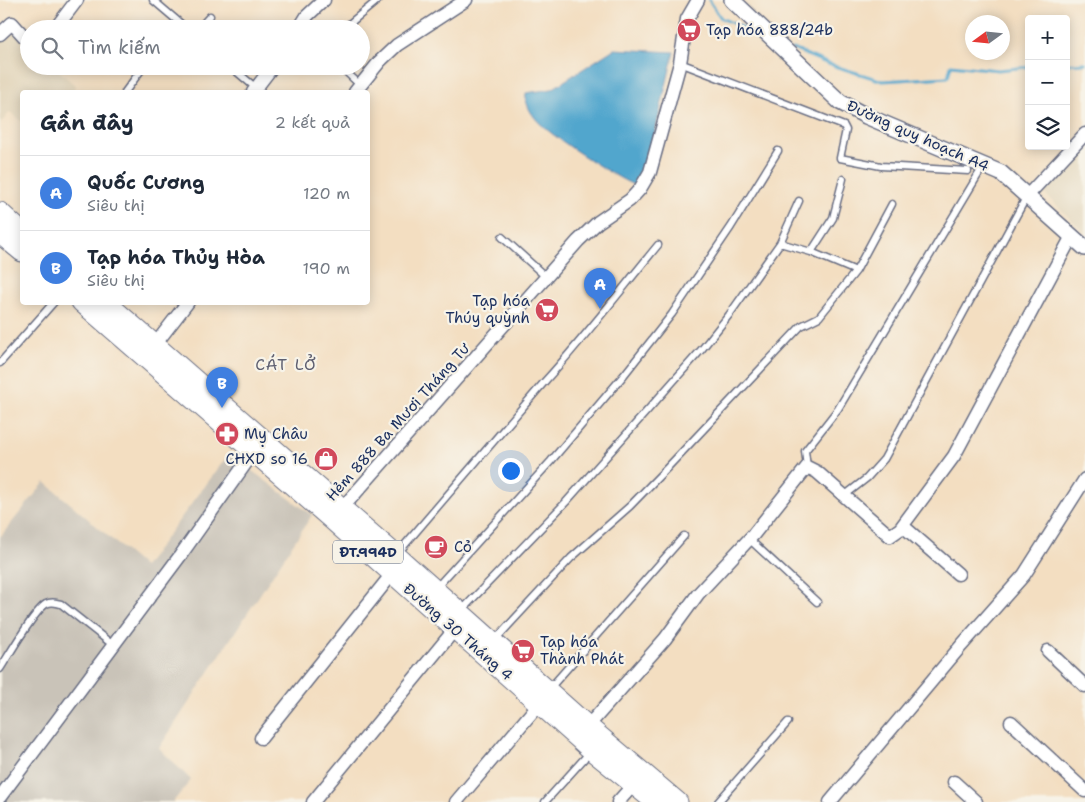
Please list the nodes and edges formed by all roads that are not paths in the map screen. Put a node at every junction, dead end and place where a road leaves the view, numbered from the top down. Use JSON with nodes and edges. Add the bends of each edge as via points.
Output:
{"nodes":[{"id":1,"x":78,"y":0,"type":"edge"},
{"id":2,"x":153,"y":0,"type":"edge"},
{"id":3,"x":378,"y":0,"type":"edge"},
{"id":4,"x":466,"y":0,"type":"edge"},
{"id":5,"x":732,"y":0,"type":"edge"},
{"id":6,"x":321,"y":1,"type":"edge"},
{"id":7,"x":696,"y":1,"type":"edge"},
{"id":8,"x":210,"y":16,"type":"dead end"},
{"id":9,"x":62,"y":20,"type":"edge"},
{"id":10,"x":176,"y":20,"type":"edge"},
{"id":11,"x":206,"y":20,"type":"edge"},
{"id":12,"x":305,"y":20,"type":"edge"},
{"id":13,"x":354,"y":20,"type":"edge"},
{"id":14,"x":20,"y":32,"type":"edge"},
{"id":15,"x":0,"y":34,"type":"edge"},
{"id":16,"x":680,"y":63,"type":"junction"},
{"id":17,"x":370,"y":73,"type":"edge"},
{"id":18,"x":137,"y":75,"type":"edge"},
{"id":19,"x":239,"y":75,"type":"edge"},
{"id":20,"x":266,"y":75,"type":"edge"},
{"id":21,"x":347,"y":75,"type":"edge"},
{"id":22,"x":368,"y":75,"type":"edge"},
{"id":23,"x":357,"y":89,"type":"edge"},
{"id":24,"x":126,"y":90,"type":"edge"},
{"id":25,"x":255,"y":90,"type":"edge"},
{"id":26,"x":1085,"y":134,"type":"edge"},
{"id":27,"x":778,"y":151,"type":"dead end"},
{"id":28,"x":984,"y":165,"type":"junction"},
{"id":29,"x":968,"y":171,"type":"dead end"},
{"id":30,"x":843,"y":179,"type":"dead end"},
{"id":31,"x":1028,"y":195,"type":"junction"},
{"id":32,"x":799,"y":201,"type":"dead end"},
{"id":33,"x":892,"y":204,"type":"dead end"},
{"id":34,"x":0,"y":212,"type":"edge"},
{"id":35,"x":11,"y":233,"type":"edge"},
{"id":36,"x":1072,"y":236,"type":"junction"},
{"id":37,"x":502,"y":237,"type":"dead end"},
{"id":38,"x":780,"y":243,"type":"junction"},
{"id":39,"x":658,"y":245,"type":"dead end"},
{"id":40,"x":1085,"y":248,"type":"edge"},
{"id":41,"x":20,"y":249,"type":"edge"},
{"id":42,"x":811,"y":252,"type":"junction"},
{"id":43,"x":856,"y":271,"type":"junction"},
{"id":44,"x":546,"y":277,"type":"junction"},
{"id":45,"x":51,"y":305,"type":"edge"},
{"id":46,"x":85,"y":305,"type":"edge"},
{"id":47,"x":109,"y":305,"type":"edge"},
{"id":48,"x":186,"y":305,"type":"edge"},
{"id":49,"x":154,"y":346,"type":"junction"},
{"id":50,"x":0,"y":363,"type":"edge"},
{"id":51,"x":258,"y":446,"type":"junction"},
{"id":52,"x":807,"y":467,"type":"junction"},
{"id":53,"x":1085,"y":479,"type":"edge"},
{"id":54,"x":844,"y":496,"type":"junction"},
{"id":55,"x":337,"y":514,"type":"junction"},
{"id":56,"x":903,"y":526,"type":"junction"},
{"id":57,"x":684,"y":536,"type":"dead end"},
{"id":58,"x":749,"y":539,"type":"junction"},
{"id":59,"x":396,"y":555,"type":"junction"},
{"id":60,"x":392,"y":574,"type":"junction"},
{"id":61,"x":958,"y":574,"type":"dead end"},
{"id":62,"x":434,"y":590,"type":"junction"},
{"id":63,"x":817,"y":602,"type":"dead end"},
{"id":64,"x":457,"y":621,"type":"junction"},
{"id":65,"x":494,"y":641,"type":"junction"},
{"id":66,"x":113,"y":645,"type":"junction"},
{"id":67,"x":1048,"y":652,"type":"dead end"},
{"id":68,"x":0,"y":669,"type":"edge"},
{"id":69,"x":1085,"y":686,"type":"edge"},
{"id":70,"x":544,"y":697,"type":"junction"},
{"id":71,"x":788,"y":722,"type":"dead end"},
{"id":72,"x":1011,"y":722,"type":"dead end"},
{"id":73,"x":588,"y":726,"type":"junction"},
{"id":74,"x":261,"y":738,"type":"dead end"},
{"id":75,"x":592,"y":751,"type":"junction"},
{"id":76,"x":954,"y":782,"type":"dead end"},
{"id":77,"x":634,"y":784,"type":"junction"},
{"id":78,"x":1085,"y":791,"type":"edge"},
{"id":79,"x":0,"y":797,"type":"edge"},
{"id":80,"x":313,"y":802,"type":"edge"},
{"id":81,"x":456,"y":802,"type":"edge"},
{"id":82,"x":545,"y":802,"type":"edge"},
{"id":83,"x":618,"y":802,"type":"edge"},
{"id":84,"x":655,"y":802,"type":"edge"},
{"id":85,"x":678,"y":802,"type":"edge"},
{"id":86,"x":718,"y":802,"type":"edge"},
{"id":87,"x":830,"y":802,"type":"edge"},
{"id":88,"x":976,"y":802,"type":"edge"}],
"edges":[{"from":1,"to":9,"type":"street"},
{"from":2,"to":10,"type":"lane"},
{"from":3,"to":13,"type":"lane"},
{"from":4,"to":17,"type":"street","via":[[397,45]]},
{"from":5,"to":28,"type":"street","name":"Đường quy hoạch A4","via":[[840,102]]},
{"from":6,"to":12,"type":"street"},
{"from":7,"to":16,"type":"street","name":"Hẻm 888 Ba Mươi Tháng Tư","via":[[687,19]]},
{"from":8,"to":11,"type":"lane"},
{"from":14,"to":15,"type":"street","via":[[12,24]]},
{"from":16,"to":29,"type":"lane","via":[[844,126],[840,158],[881,166]]},
{"from":16,"to":44,"type":"street","name":"Hẻm 888 Ba Mươi Tháng Tư","via":[[650,172],[640,189],[598,222]]},
{"from":18,"to":24,"type":"lane"},
{"from":19,"to":25,"type":"lane"},
{"from":20,"to":25,"type":"street"},
{"from":21,"to":23,"type":"lane"},
{"from":22,"to":23,"type":"street"},
{"from":26,"to":31,"type":"street"},
{"from":27,"to":62,"type":"lane","via":[[683,298],[630,368]]},
{"from":28,"to":31,"type":"street","name":"Đường quy hoạch A4","via":[[1001,173]]},
{"from":28,"to":52,"type":"lane","via":[[838,409],[805,451]]},
{"from":30,"to":42,"type":"lane","via":[[833,218]]},
{"from":31,"to":36,"type":"street","name":"Đường quy hoạch A4"},
{"from":31,"to":54,"type":"lane","via":[[884,459]]},
{"from":32,"to":38,"type":"lane"},
{"from":33,"to":43,"type":"lane"},
{"from":34,"to":35,"type":"main road"},
{"from":35,"to":41,"type":"main road"},
{"from":36,"to":40,"type":"street","name":"Đường quy hoạch A4"},
{"from":36,"to":56,"type":"street","via":[[954,456]]},
{"from":37,"to":44,"type":"lane"},
{"from":38,"to":42,"type":"lane"},
{"from":38,"to":64,"type":"lane","via":[[730,315],[690,363]]},
{"from":39,"to":59,"type":"lane","via":[[558,368]]},
{"from":42,"to":43,"type":"lane"},
{"from":43,"to":65,"type":"lane","via":[[818,317],[801,326],[674,461],[630,506],[571,558]]},
{"from":44,"to":55,"type":"street","name":"Hẻm 888 Ba Mươi Tháng Tư"},
{"from":45,"to":50,"type":"lane"},
{"from":46,"to":51,"type":"main road","name":"Đường 30 Tháng 4","number":"ĐT.994D"},
{"from":47,"to":49,"type":"main road","name":"Đường 30 Tháng 4","number":"ĐT.994D"},
{"from":48,"to":49,"type":"street"},
{"from":49,"to":51,"type":"main road","name":"Đường 30 Tháng 4","number":"ĐT.994D"},
{"from":51,"to":55,"type":"main road","name":"Đường 30 Tháng 4","number":"ĐT.994D"},
{"from":51,"to":66,"type":"street"},
{"from":52,"to":54,"type":"street"},
{"from":52,"to":58,"type":"street"},
{"from":53,"to":87,"type":"street","via":[[1024,575]]},
{"from":54,"to":56,"type":"street","via":[[890,536]]},
{"from":55,"to":59,"type":"main road","name":"Đường 30 Tháng 4","number":"ĐT.994D"},
{"from":55,"to":60,"type":"main road","name":"Đường 30 Tháng 4","number":"ĐT.994D"},
{"from":56,"to":61,"type":"street"},
{"from":57,"to":70,"type":"lane"},
{"from":58,"to":63,"type":"lane"},
{"from":58,"to":73,"type":"street","via":[[714,575],[665,640]]},
{"from":59,"to":62,"type":"main road","name":"Đường 30 Tháng 4","number":"ĐT.994D"},
{"from":60,"to":64,"type":"main road","name":"Đường 30 Tháng 4","number":"ĐT.994D"},
{"from":60,"to":74,"type":"street"},
{"from":62,"to":64,"type":"main road","name":"Đường 30 Tháng 4","number":"ĐT.994D"},
{"from":64,"to":65,"type":"main road","name":"Đường 30 Tháng 4","number":"ĐT.994D"},
{"from":64,"to":70,"type":"main road","name":"Đường 30 Tháng 4","number":"ĐT.994D"},
{"from":64,"to":80,"type":"street"},
{"from":65,"to":70,"type":"main road","name":"Đường 30 Tháng 4","number":"ĐT.994D"},
{"from":66,"to":68,"type":"lane","via":[[62,604],[52,602],[45,604]]},
{"from":66,"to":79,"type":"street"},
{"from":67,"to":69,"type":"street"},
{"from":70,"to":73,"type":"main road","name":"Đường 30 Tháng 4","number":"ĐT.994D"},
{"from":70,"to":75,"type":"main road","name":"Đường 30 Tháng 4","number":"ĐT.994D"},
{"from":70,"to":81,"type":"street"},
{"from":71,"to":86,"type":"lane"},
{"from":72,"to":78,"type":"street"},
{"from":73,"to":85,"type":"main road","name":"Đường 30 Tháng 4","number":"ĐT.994D"},
{"from":75,"to":77,"type":"main road","name":"Đường 30 Tháng 4","number":"ĐT.994D"},
{"from":75,"to":82,"type":"lane"},
{"from":76,"to":88,"type":"street"},
{"from":77,"to":83,"type":"street"},
{"from":77,"to":84,"type":"main road","name":"Đường 30 Tháng 4","number":"ĐT.994D"}]}
